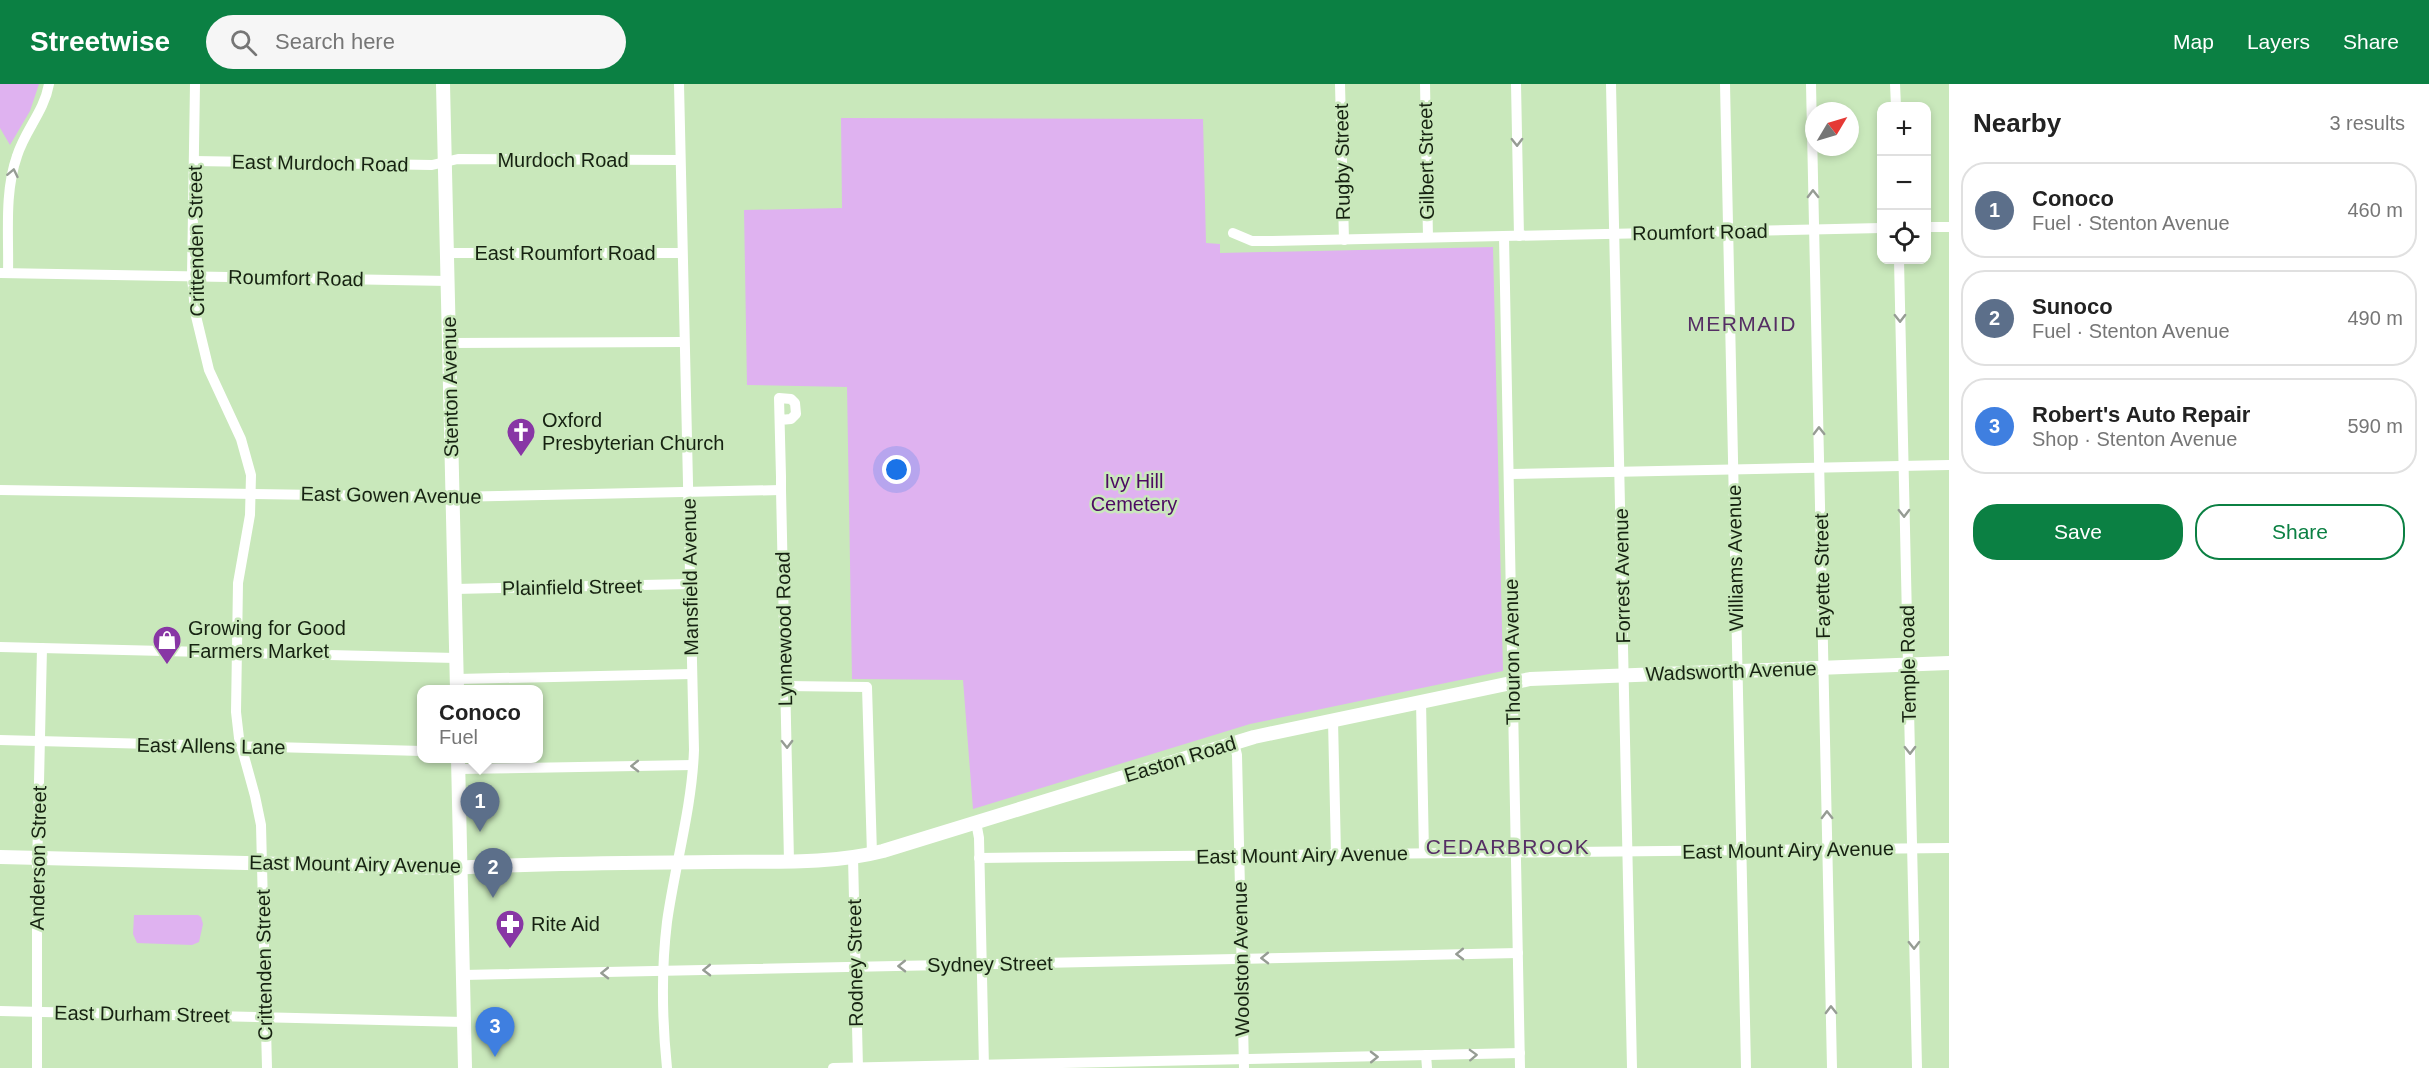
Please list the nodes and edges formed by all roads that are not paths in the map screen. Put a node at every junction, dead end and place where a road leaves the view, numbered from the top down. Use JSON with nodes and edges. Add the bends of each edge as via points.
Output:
{"nodes":[{"id":1,"x":49,"y":84,"type":"edge"},
{"id":2,"x":195,"y":84,"type":"edge"},
{"id":3,"x":443,"y":84,"type":"edge"},
{"id":4,"x":679,"y":84,"type":"edge"},
{"id":5,"x":1340,"y":84,"type":"edge"},
{"id":6,"x":1425,"y":84,"type":"edge"},
{"id":7,"x":1516,"y":84,"type":"edge"},
{"id":8,"x":1611,"y":84,"type":"edge"},
{"id":9,"x":1725,"y":84,"type":"edge"},
{"id":10,"x":1811,"y":84,"type":"edge"},
{"id":11,"x":1895,"y":84,"type":"edge"},
{"id":12,"x":1896,"y":102,"type":"edge"},
{"id":13,"x":680,"y":160,"type":"junction"},
{"id":14,"x":194,"y":161,"type":"junction"},
{"id":15,"x":445,"y":162,"type":"junction"},
{"id":16,"x":1931,"y":227,"type":"edge"},
{"id":17,"x":1949,"y":227,"type":"edge"},
{"id":18,"x":1877,"y":228,"type":"edge"},
{"id":19,"x":1814,"y":229,"type":"junction"},
{"id":20,"x":1728,"y":231,"type":"junction"},
{"id":21,"x":1233,"y":233,"type":"dead end"},
{"id":22,"x":1614,"y":234,"type":"junction"},
{"id":23,"x":1504,"y":236,"type":"junction"},
{"id":24,"x":1519,"y":236,"type":"junction"},
{"id":25,"x":1428,"y":237,"type":"junction"},
{"id":26,"x":1344,"y":240,"type":"junction"},
{"id":27,"x":447,"y":253,"type":"junction"},
{"id":28,"x":682,"y":253,"type":"junction"},
{"id":29,"x":1899,"y":264,"type":"edge"},
{"id":30,"x":4,"y":273,"type":"edge"},
{"id":31,"x":192,"y":276,"type":"junction"},
{"id":32,"x":448,"y":280,"type":"junction"},
{"id":33,"x":684,"y":342,"type":"junction"},
{"id":34,"x":449,"y":343,"type":"junction"},
{"id":35,"x":780,"y":420,"type":"junction"},
{"id":36,"x":1949,"y":465,"type":"edge"},
{"id":37,"x":1903,"y":466,"type":"junction"},
{"id":38,"x":1819,"y":468,"type":"junction"},
{"id":39,"x":1733,"y":470,"type":"junction"},
{"id":40,"x":1619,"y":472,"type":"junction"},
{"id":41,"x":1509,"y":474,"type":"junction"},
{"id":42,"x":0,"y":490,"type":"edge"},
{"id":43,"x":781,"y":490,"type":"junction"},
{"id":44,"x":688,"y":492,"type":"junction"},
{"id":45,"x":251,"y":494,"type":"junction"},
{"id":46,"x":452,"y":497,"type":"junction"},
{"id":47,"x":690,"y":584,"type":"junction"},
{"id":48,"x":454,"y":589,"type":"junction"},
{"id":49,"x":0,"y":647,"type":"edge"},
{"id":50,"x":42,"y":648,"type":"junction"},
{"id":51,"x":237,"y":653,"type":"junction"},
{"id":52,"x":456,"y":658,"type":"junction"},
{"id":53,"x":1949,"y":663,"type":"edge"},
{"id":54,"x":1908,"y":665,"type":"junction"},
{"id":55,"x":1824,"y":668,"type":"junction"},
{"id":56,"x":1737,"y":671,"type":"junction"},
{"id":57,"x":692,"y":674,"type":"junction"},
{"id":58,"x":1624,"y":674,"type":"junction"},
{"id":59,"x":1513,"y":682,"type":"junction"},
{"id":60,"x":457,"y":685,"type":"edge"},
{"id":61,"x":785,"y":686,"type":"junction"},
{"id":62,"x":1420,"y":701,"type":"junction"},
{"id":63,"x":1333,"y":720,"type":"junction"},
{"id":64,"x":0,"y":740,"type":"edge"},
{"id":65,"x":41,"y":741,"type":"junction"},
{"id":66,"x":1234,"y":743,"type":"junction"},
{"id":67,"x":241,"y":747,"type":"junction"},
{"id":68,"x":417,"y":751,"type":"edge"},
{"id":69,"x":458,"y":764,"type":"edge"},
{"id":70,"x":693,"y":765,"type":"junction"},
{"id":71,"x":976,"y":822,"type":"junction"},
{"id":72,"x":1912,"y":848,"type":"junction"},
{"id":73,"x":1949,"y":848,"type":"edge"},
{"id":74,"x":1827,"y":849,"type":"junction"},
{"id":75,"x":1627,"y":851,"type":"junction"},
{"id":76,"x":1741,"y":851,"type":"junction"},
{"id":77,"x":1516,"y":852,"type":"junction"},
{"id":78,"x":872,"y":854,"type":"junction"},
{"id":79,"x":1336,"y":854,"type":"junction"},
{"id":80,"x":1424,"y":854,"type":"junction"},
{"id":81,"x":1239,"y":855,"type":"junction"},
{"id":82,"x":0,"y":857,"type":"edge"},
{"id":83,"x":853,"y":857,"type":"junction"},
{"id":84,"x":38,"y":858,"type":"junction"},
{"id":85,"x":979,"y":858,"type":"junction"},
{"id":86,"x":789,"y":861,"type":"junction"},
{"id":87,"x":678,"y":862,"type":"junction"},
{"id":88,"x":262,"y":863,"type":"junction"},
{"id":89,"x":460,"y":867,"type":"junction"},
{"id":90,"x":1518,"y":953,"type":"junction"},
{"id":91,"x":1242,"y":958,"type":"junction"},
{"id":92,"x":981,"y":964,"type":"junction"},
{"id":93,"x":855,"y":966,"type":"junction"},
{"id":94,"x":663,"y":970,"type":"junction"},
{"id":95,"x":463,"y":975,"type":"junction"},
{"id":96,"x":0,"y":1011,"type":"edge"},
{"id":97,"x":37,"y":1012,"type":"junction"},
{"id":98,"x":265,"y":1017,"type":"junction"},
{"id":99,"x":464,"y":1022,"type":"junction"},
{"id":100,"x":1520,"y":1053,"type":"junction"},
{"id":101,"x":1426,"y":1055,"type":"junction"},
{"id":102,"x":1336,"y":1063,"type":"edge"},
{"id":103,"x":1244,"y":1064,"type":"edge"},
{"id":104,"x":984,"y":1066,"type":"edge"},
{"id":105,"x":37,"y":1068,"type":"edge"},
{"id":106,"x":267,"y":1068,"type":"edge"},
{"id":107,"x":465,"y":1068,"type":"edge"},
{"id":108,"x":667,"y":1068,"type":"edge"},
{"id":109,"x":833,"y":1068,"type":"edge"},
{"id":110,"x":858,"y":1068,"type":"edge"},
{"id":111,"x":1427,"y":1068,"type":"edge"},
{"id":112,"x":1520,"y":1068,"type":"edge"},
{"id":113,"x":1632,"y":1068,"type":"edge"},
{"id":114,"x":1746,"y":1068,"type":"edge"},
{"id":115,"x":1832,"y":1068,"type":"edge"},
{"id":116,"x":1917,"y":1068,"type":"edge"}],
"edges":[{"from":30,"to":1,"type":"street","one_way":true,"via":[[12,172],[20,148],[41,111]]},
{"from":2,"to":14,"type":"street","name":"Crittenden Street"},
{"from":3,"to":15,"type":"main road","name":"Stenton Avenue"},
{"from":4,"to":13,"type":"street","name":"Mansfield Avenue"},
{"from":5,"to":26,"type":"street","name":"Rugby Street"},
{"from":6,"to":25,"type":"street","name":"Gilbert Street"},
{"from":7,"to":24,"type":"street","one_way":true},
{"from":8,"to":22,"type":"street","name":"Forrest Avenue"},
{"from":9,"to":20,"type":"street","name":"Williams Avenue"},
{"from":19,"to":10,"type":"street","name":"Fayette Street","one_way":true},
{"from":11,"to":12,"type":"street"},
{"from":13,"to":15,"type":"street","name":"Murdoch Road"},
{"from":13,"to":28,"type":"street","name":"Mansfield Avenue"},
{"from":14,"to":15,"type":"street","name":"East Murdoch Road","via":[[432,165]]},
{"from":14,"to":31,"type":"street","name":"Crittenden Street"},
{"from":15,"to":27,"type":"main road","name":"Stenton Avenue"},
{"from":16,"to":17,"type":"street"},
{"from":18,"to":19,"type":"street","name":"Roumfort Road"},
{"from":19,"to":20,"type":"street","name":"Roumfort Road"},
{"from":38,"to":19,"type":"street","name":"Fayette Street","one_way":true},
{"from":20,"to":22,"type":"street","name":"Roumfort Road"},
{"from":20,"to":39,"type":"street","name":"Williams Avenue"},
{"from":21,"to":26,"type":"street","via":[[1252,241]]},
{"from":22,"to":24,"type":"street","name":"Roumfort Road"},
{"from":22,"to":40,"type":"street","name":"Forrest Avenue"},
{"from":23,"to":24,"type":"street"},
{"from":23,"to":25,"type":"street"},
{"from":23,"to":41,"type":"street","name":"Thouron Avenue"},
{"from":25,"to":26,"type":"street"},
{"from":27,"to":28,"type":"street","name":"East Roumfort Road"},
{"from":27,"to":32,"type":"main road","name":"Stenton Avenue"},
{"from":28,"to":33,"type":"street","name":"Mansfield Avenue"},
{"from":29,"to":37,"type":"street","name":"Temple Road","one_way":true},
{"from":30,"to":31,"type":"street","name":"Roumfort Road"},
{"from":31,"to":32,"type":"street","name":"Roumfort Road"},
{"from":31,"to":45,"type":"street","name":"Crittenden Street","via":[[202,349],[244,448]]},
{"from":32,"to":34,"type":"main road","name":"Stenton Avenue"},
{"from":33,"to":34,"type":"street"},
{"from":33,"to":44,"type":"street","name":"Mansfield Avenue"},
{"from":34,"to":46,"type":"main road","name":"Stenton Avenue"},
{"from":35,"to":35,"type":"street","name":"Lynnewood Road","via":[[791,419],[796,411],[791,399],[779,398]]},
{"from":35,"to":43,"type":"street","name":"Lynnewood Road"},
{"from":36,"to":37,"type":"street"},
{"from":37,"to":38,"type":"street"},
{"from":37,"to":54,"type":"street","name":"Temple Road","one_way":true},
{"from":38,"to":39,"type":"street"},
{"from":38,"to":55,"type":"street","name":"Fayette Street"},
{"from":39,"to":40,"type":"street"},
{"from":39,"to":56,"type":"street","name":"Williams Avenue"},
{"from":40,"to":41,"type":"street"},
{"from":40,"to":58,"type":"street","name":"Forrest Avenue"},
{"from":41,"to":59,"type":"street","name":"Thouron Avenue"},
{"from":42,"to":45,"type":"street","name":"East Gowen Avenue"},
{"from":43,"to":44,"type":"street","name":"East Gowen Avenue"},
{"from":43,"to":61,"type":"street","name":"Lynnewood Road"},
{"from":44,"to":46,"type":"street","name":"East Gowen Avenue"},
{"from":44,"to":47,"type":"street","name":"Mansfield Avenue"},
{"from":45,"to":46,"type":"street","name":"East Gowen Avenue"},
{"from":45,"to":51,"type":"street","name":"Crittenden Street","via":[[238,583]]},
{"from":46,"to":48,"type":"main road","name":"Stenton Avenue"},
{"from":47,"to":48,"type":"street","name":"Plainfield Street"},
{"from":47,"to":57,"type":"street","name":"Mansfield Avenue"},
{"from":48,"to":52,"type":"main road","name":"Stenton Avenue"},
{"from":49,"to":50,"type":"street"},
{"from":50,"to":51,"type":"street"},
{"from":50,"to":65,"type":"street","name":"Anderson Street"},
{"from":51,"to":52,"type":"street"},
{"from":51,"to":67,"type":"street","name":"Crittenden Street","via":[[236,712]]},
{"from":52,"to":60,"type":"main road","name":"Stenton Avenue"},
{"from":53,"to":54,"type":"main road","name":"Wadsworth Avenue"},
{"from":54,"to":55,"type":"main road","name":"Wadsworth Avenue"},
{"from":54,"to":72,"type":"street","name":"Temple Road","one_way":true},
{"from":55,"to":56,"type":"main road","name":"Wadsworth Avenue"},
{"from":74,"to":55,"type":"street","name":"Fayette Street","one_way":true},
{"from":56,"to":58,"type":"main road","name":"Wadsworth Avenue"},
{"from":56,"to":76,"type":"street","name":"Williams Avenue"},
{"from":57,"to":60,"type":"street"},
{"from":57,"to":70,"type":"street","name":"Mansfield Avenue"},
{"from":58,"to":59,"type":"main road","name":"Wadsworth Avenue"},
{"from":58,"to":75,"type":"street","name":"Forrest Avenue"},
{"from":59,"to":62,"type":"main road","name":"Easton Road"},
{"from":59,"to":77,"type":"street","name":"Thouron Avenue"},
{"from":61,"to":78,"type":"street","via":[[867,687]]},
{"from":61,"to":86,"type":"street","name":"Lynnewood Road","one_way":true},
{"from":62,"to":63,"type":"main road","name":"Easton Road"},
{"from":62,"to":80,"type":"street"},
{"from":63,"to":66,"type":"main road","name":"Easton Road"},
{"from":63,"to":79,"type":"street"},
{"from":64,"to":65,"type":"street","name":"East Allens Lane"},
{"from":65,"to":67,"type":"street","name":"East Allens Lane"},
{"from":65,"to":84,"type":"street","name":"Anderson Street"},
{"from":66,"to":71,"type":"main road","name":"Easton Road"},
{"from":66,"to":81,"type":"street","name":"Woolston Avenue"},
{"from":67,"to":68,"type":"street","name":"East Allens Lane"},
{"from":67,"to":88,"type":"street","name":"Crittenden Street","via":[[260,815]]},
{"from":70,"to":69,"type":"street","one_way":true},
{"from":69,"to":89,"type":"main road"},
{"from":70,"to":87,"type":"street","name":"Mansfield Avenue"},
{"from":71,"to":78,"type":"main road","name":"Easton Road"},
{"from":71,"to":85,"type":"street"},
{"from":72,"to":73,"type":"street","name":"East Mount Airy Avenue"},
{"from":72,"to":74,"type":"street","name":"East Mount Airy Avenue"},
{"from":72,"to":116,"type":"street","name":"Temple Road","one_way":true},
{"from":74,"to":76,"type":"street","name":"East Mount Airy Avenue"},
{"from":115,"to":74,"type":"street","name":"Fayette Street","one_way":true},
{"from":75,"to":76,"type":"street","name":"East Mount Airy Avenue"},
{"from":75,"to":77,"type":"street","name":"East Mount Airy Avenue"},
{"from":75,"to":113,"type":"street","name":"Forrest Avenue"},
{"from":76,"to":114,"type":"street","name":"Williams Avenue"},
{"from":77,"to":80,"type":"street","name":"East Mount Airy Avenue"},
{"from":77,"to":90,"type":"street","name":"Thouron Avenue"},
{"from":78,"to":83,"type":"main road","name":"Easton Road"},
{"from":79,"to":80,"type":"street","name":"East Mount Airy Avenue"},
{"from":79,"to":81,"type":"street","name":"East Mount Airy Avenue"},
{"from":81,"to":85,"type":"street","name":"East Mount Airy Avenue"},
{"from":81,"to":91,"type":"street","name":"Woolston Avenue"},
{"from":82,"to":84,"type":"main road","name":"East Mount Airy Avenue"},
{"from":83,"to":86,"type":"main road","name":"East Mount Airy Avenue"},
{"from":83,"to":93,"type":"street","name":"Rodney Street"},
{"from":84,"to":88,"type":"main road","name":"East Mount Airy Avenue"},
{"from":84,"to":97,"type":"street","name":"Anderson Street"},
{"from":85,"to":92,"type":"street"},
{"from":86,"to":87,"type":"main road","name":"East Mount Airy Avenue"},
{"from":87,"to":89,"type":"main road","name":"East Mount Airy Avenue"},
{"from":87,"to":94,"type":"street","name":"Mansfield Avenue"},
{"from":88,"to":89,"type":"main road","name":"East Mount Airy Avenue"},
{"from":88,"to":98,"type":"street","name":"Crittenden Street"},
{"from":89,"to":95,"type":"main road"},
{"from":90,"to":91,"type":"street","name":"Sydney Street","one_way":true},
{"from":90,"to":100,"type":"street","name":"Thouron Avenue"},
{"from":91,"to":92,"type":"street","name":"Sydney Street"},
{"from":91,"to":103,"type":"street","name":"Woolston Avenue"},
{"from":92,"to":93,"type":"street","name":"Sydney Street","one_way":true},
{"from":92,"to":104,"type":"street"},
{"from":93,"to":94,"type":"street","name":"Sydney Street","one_way":true},
{"from":93,"to":110,"type":"street","name":"Rodney Street"},
{"from":94,"to":95,"type":"street","name":"Sydney Street","one_way":true},
{"from":94,"to":108,"type":"street","name":"Mansfield Avenue"},
{"from":95,"to":99,"type":"main road"},
{"from":96,"to":97,"type":"street","name":"East Durham Street"},
{"from":97,"to":98,"type":"street","name":"East Durham Street"},
{"from":97,"to":105,"type":"street","name":"Anderson Street"},
{"from":98,"to":99,"type":"street","name":"East Durham Street"},
{"from":98,"to":106,"type":"street","name":"Crittenden Street"},
{"from":99,"to":107,"type":"main road"},
{"from":101,"to":100,"type":"street","one_way":true},
{"from":100,"to":112,"type":"street","name":"Thouron Avenue"},
{"from":102,"to":101,"type":"street","one_way":true},
{"from":101,"to":111,"type":"street"},
{"from":102,"to":103,"type":"street"},
{"from":103,"to":104,"type":"street"},
{"from":104,"to":110,"type":"street"},
{"from":109,"to":110,"type":"street"}]}
